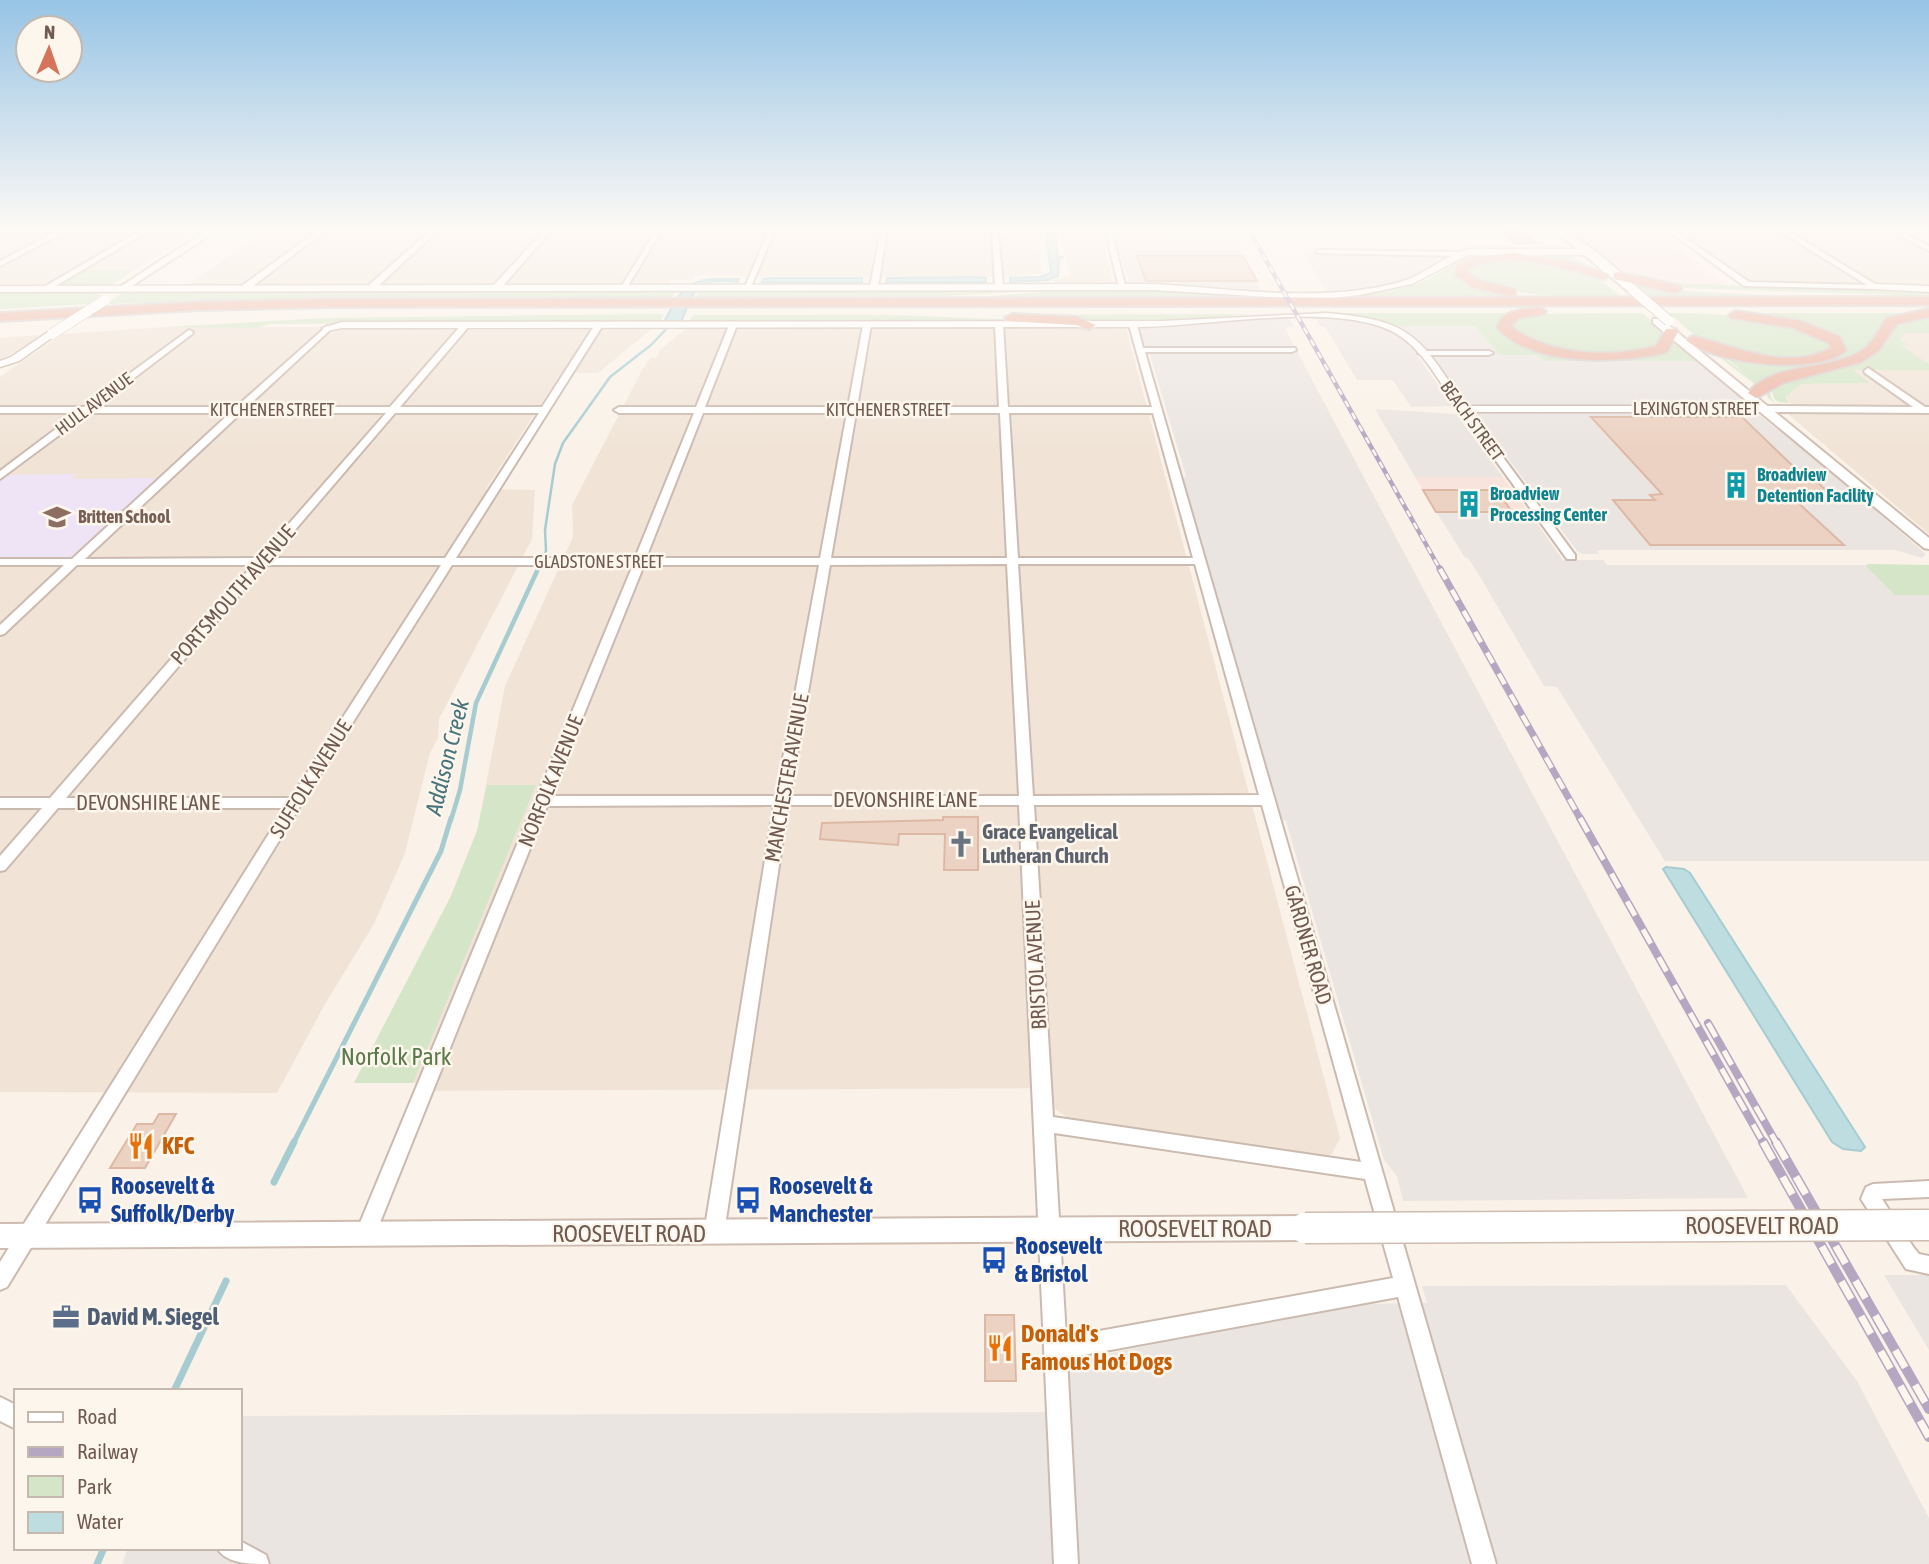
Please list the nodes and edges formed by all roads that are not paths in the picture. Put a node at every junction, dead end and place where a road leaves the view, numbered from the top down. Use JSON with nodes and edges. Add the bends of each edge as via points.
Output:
{"nodes":[{"id":1,"x":100,"y":303,"type":"edge"},
{"id":2,"x":173,"y":303,"type":"edge"},
{"id":3,"x":226,"y":303,"type":"edge"},
{"id":4,"x":799,"y":303,"type":"edge"},
{"id":5,"x":1643,"y":303,"type":"edge"},
{"id":6,"x":256,"y":304,"type":"junction"},
{"id":7,"x":662,"y":306,"type":"junction"},
{"id":8,"x":703,"y":306,"type":"junction"},
{"id":9,"x":889,"y":309,"type":"junction"},
{"id":10,"x":1555,"y":309,"type":"junction"},
{"id":11,"x":1679,"y":309,"type":"junction"},
{"id":12,"x":0,"y":310,"type":"edge"},
{"id":13,"x":608,"y":310,"type":"junction"},
{"id":14,"x":1929,"y":311,"type":"edge"},
{"id":15,"x":0,"y":317,"type":"edge"},
{"id":16,"x":175,"y":323,"type":"dead end"},
{"id":17,"x":0,"y":324,"type":"edge"},
{"id":18,"x":867,"y":324,"type":"junction"},
{"id":19,"x":1666,"y":324,"type":"junction"},
{"id":20,"x":466,"y":325,"type":"junction"},
{"id":21,"x":599,"y":325,"type":"junction"},
{"id":22,"x":733,"y":325,"type":"junction"},
{"id":23,"x":999,"y":325,"type":"junction"},
{"id":24,"x":1089,"y":325,"type":"junction"},
{"id":25,"x":1133,"y":325,"type":"junction"},
{"id":26,"x":85,"y":328,"type":"dead end"},
{"id":27,"x":327,"y":328,"type":"joint"},
{"id":28,"x":24,"y":332,"type":"dead end"},
{"id":29,"x":189,"y":332,"type":"dead end"},
{"id":30,"x":1693,"y":340,"type":"junction"},
{"id":31,"x":1141,"y":350,"type":"junction"},
{"id":32,"x":1292,"y":350,"type":"dead end"},
{"id":33,"x":1422,"y":353,"type":"junction"},
{"id":34,"x":1489,"y":353,"type":"dead end"},
{"id":35,"x":15,"y":359,"type":"junction"},
{"id":36,"x":0,"y":364,"type":"edge"},
{"id":37,"x":1868,"y":371,"type":"dead end"},
{"id":38,"x":0,"y":374,"type":"edge"},
{"id":39,"x":1756,"y":393,"type":"junction"},
{"id":40,"x":1463,"y":409,"type":"junction"},
{"id":41,"x":1768,"y":409,"type":"junction"},
{"id":42,"x":0,"y":410,"type":"edge"},
{"id":43,"x":86,"y":410,"type":"junction"},
{"id":44,"x":239,"y":410,"type":"junction"},
{"id":45,"x":392,"y":410,"type":"junction"},
{"id":46,"x":544,"y":410,"type":"junction"},
{"id":47,"x":619,"y":410,"type":"dead end"},
{"id":48,"x":701,"y":410,"type":"junction"},
{"id":49,"x":853,"y":410,"type":"junction"},
{"id":50,"x":1005,"y":410,"type":"junction"},
{"id":51,"x":1156,"y":410,"type":"junction"},
{"id":52,"x":1927,"y":411,"type":"edge"},
{"id":53,"x":0,"y":476,"type":"edge"},
{"id":54,"x":1929,"y":545,"type":"edge"},
{"id":55,"x":1570,"y":557,"type":"dead end"},
{"id":56,"x":825,"y":561,"type":"junction"},
{"id":57,"x":1012,"y":561,"type":"junction"},
{"id":58,"x":1198,"y":561,"type":"junction"},
{"id":59,"x":0,"y":562,"type":"edge"},
{"id":60,"x":75,"y":562,"type":"junction"},
{"id":61,"x":261,"y":562,"type":"junction"},
{"id":62,"x":449,"y":562,"type":"junction"},
{"id":63,"x":640,"y":562,"type":"junction"},
{"id":64,"x":0,"y":631,"type":"edge"},
{"id":65,"x":1027,"y":799,"type":"junction"},
{"id":66,"x":1267,"y":800,"type":"junction"},
{"id":67,"x":543,"y":801,"type":"junction"},
{"id":68,"x":782,"y":801,"type":"junction"},
{"id":69,"x":0,"y":803,"type":"edge"},
{"id":70,"x":54,"y":803,"type":"junction"},
{"id":71,"x":295,"y":803,"type":"junction"},
{"id":72,"x":0,"y":866,"type":"edge"},
{"id":73,"x":1045,"y":1124,"type":"junction"},
{"id":74,"x":1372,"y":1172,"type":"junction"},
{"id":75,"x":1929,"y":1189,"type":"edge"},
{"id":76,"x":1929,"y":1225,"type":"edge"},
{"id":77,"x":1050,"y":1230,"type":"junction"},
{"id":78,"x":714,"y":1233,"type":"junction"},
{"id":79,"x":365,"y":1235,"type":"junction"},
{"id":80,"x":0,"y":1236,"type":"edge"},
{"id":81,"x":28,"y":1236,"type":"junction"},
{"id":82,"x":1929,"y":1265,"type":"edge"},
{"id":83,"x":0,"y":1280,"type":"edge"},
{"id":84,"x":1404,"y":1286,"type":"junction"},
{"id":85,"x":1056,"y":1349,"type":"junction"},
{"id":86,"x":232,"y":1550,"type":"edge"},
{"id":87,"x":257,"y":1564,"type":"edge"},
{"id":88,"x":1066,"y":1564,"type":"edge"},
{"id":89,"x":1484,"y":1564,"type":"edge"}],
"edges":[{"from":1,"to":35,"type":"street","bridge":true},
{"from":2,"to":12,"type":"highway"},
{"from":3,"to":6,"type":"highway"},
{"from":4,"to":8,"type":"highway"},
{"from":5,"to":19,"type":"main road","bridge":true},
{"from":6,"to":7,"type":"highway"},
{"from":6,"to":15,"type":"highway"},
{"from":7,"to":8,"type":"highway"},
{"from":7,"to":13,"type":"highway"},
{"from":8,"to":9,"type":"highway"},
{"from":9,"to":10,"type":"highway"},
{"from":9,"to":24,"type":"highway"},
{"from":10,"to":11,"type":"highway"},
{"from":10,"to":19,"type":"highway","via":[[1515,315],[1504,327],[1539,345],[1610,356],[1656,352],[1666,345]]},
{"from":11,"to":14,"type":"highway"},
{"from":11,"to":30,"type":"highway","via":[[1796,324],[1829,336],[1840,347],[1824,357],[1778,361],[1736,355]]},
{"from":13,"to":16,"type":"highway"},
{"from":13,"to":17,"type":"highway","via":[[303,310]]},
{"from":14,"to":39,"type":"highway","via":[[1892,321],[1876,346],[1858,358],[1825,371],[1770,382]]},
{"from":18,"to":22,"type":"street","name":"BEACH STREET"},
{"from":18,"to":23,"type":"street","name":"BEACH STREET"},
{"from":18,"to":49,"type":"street","name":"MANCHESTER AVENUE"},
{"from":19,"to":30,"type":"main road"},
{"from":19,"to":41,"type":"main road","via":[[1755,404]]},
{"from":20,"to":21,"type":"street","name":"BEACH STREET"},
{"from":20,"to":27,"type":"street","name":"BEACH STREET"},
{"from":20,"to":45,"type":"street","name":"PORTSMOUTH AVENUE"},
{"from":21,"to":22,"type":"street","name":"BEACH STREET"},
{"from":21,"to":46,"type":"street","name":"SUFFOLK AVENUE"},
{"from":22,"to":48,"type":"street","name":"NORFOLK AVENUE"},
{"from":23,"to":24,"type":"street","name":"BEACH STREET"},
{"from":23,"to":50,"type":"street","name":"BRISTOL AVENUE"},
{"from":24,"to":25,"type":"street","name":"BEACH STREET"},
{"from":25,"to":31,"type":"street","name":"GARDNER ROAD"},
{"from":25,"to":33,"type":"street","name":"BEACH STREET","via":[[1345,317],[1399,331]]},
{"from":26,"to":28,"type":"highway"},
{"from":27,"to":44,"type":"street"},
{"from":29,"to":43,"type":"street","name":"HULL AVENUE"},
{"from":30,"to":39,"type":"main road"},
{"from":31,"to":32,"type":"street"},
{"from":31,"to":51,"type":"street","name":"GARDNER ROAD"},
{"from":33,"to":34,"type":"street"},
{"from":33,"to":40,"type":"street","name":"BEACH STREET"},
{"from":35,"to":36,"type":"street"},
{"from":35,"to":38,"type":"street"},
{"from":37,"to":52,"type":"street"},
{"from":39,"to":41,"type":"main road","via":[[1769,404]]},
{"from":40,"to":41,"type":"street","name":"LEXINGTON STREET"},
{"from":40,"to":55,"type":"street","name":"BEACH STREET"},
{"from":41,"to":52,"type":"street","name":"LEXINGTON STREET"},
{"from":41,"to":54,"type":"main road"},
{"from":42,"to":43,"type":"street","name":"KITCHENER STREET"},
{"from":43,"to":44,"type":"street","name":"KITCHENER STREET"},
{"from":43,"to":53,"type":"street","name":"HULL AVENUE"},
{"from":44,"to":45,"type":"street","name":"KITCHENER STREET"},
{"from":44,"to":60,"type":"street"},
{"from":45,"to":46,"type":"street","name":"KITCHENER STREET"},
{"from":45,"to":61,"type":"street","name":"PORTSMOUTH AVENUE"},
{"from":46,"to":62,"type":"street","name":"SUFFOLK AVENUE"},
{"from":47,"to":48,"type":"street","name":"KITCHENER STREET"},
{"from":48,"to":49,"type":"street","name":"KITCHENER STREET"},
{"from":48,"to":63,"type":"street","name":"NORFOLK AVENUE"},
{"from":49,"to":50,"type":"street","name":"KITCHENER STREET"},
{"from":49,"to":56,"type":"street","name":"MANCHESTER AVENUE"},
{"from":50,"to":51,"type":"street","name":"KITCHENER STREET"},
{"from":50,"to":57,"type":"street","name":"BRISTOL AVENUE"},
{"from":51,"to":58,"type":"street","name":"GARDNER ROAD"},
{"from":56,"to":57,"type":"street","name":"GLADSTONE STREET"},
{"from":56,"to":63,"type":"street","name":"GLADSTONE STREET"},
{"from":56,"to":68,"type":"street","name":"MANCHESTER AVENUE"},
{"from":57,"to":58,"type":"street","name":"GLADSTONE STREET"},
{"from":57,"to":65,"type":"street","name":"BRISTOL AVENUE"},
{"from":58,"to":66,"type":"street","name":"GARDNER ROAD"},
{"from":59,"to":60,"type":"street","name":"GLADSTONE STREET"},
{"from":60,"to":61,"type":"street","name":"GLADSTONE STREET"},
{"from":60,"to":64,"type":"street"},
{"from":61,"to":62,"type":"street","name":"GLADSTONE STREET"},
{"from":61,"to":70,"type":"street","name":"PORTSMOUTH AVENUE"},
{"from":62,"to":63,"type":"street","name":"GLADSTONE STREET"},
{"from":62,"to":71,"type":"street","name":"SUFFOLK AVENUE"},
{"from":63,"to":67,"type":"street","name":"NORFOLK AVENUE"},
{"from":65,"to":66,"type":"street","name":"DEVONSHIRE LANE"},
{"from":65,"to":68,"type":"street","name":"DEVONSHIRE LANE"},
{"from":65,"to":73,"type":"street","name":"BRISTOL AVENUE"},
{"from":66,"to":74,"type":"street","name":"GARDNER ROAD"},
{"from":67,"to":68,"type":"street","name":"DEVONSHIRE LANE"},
{"from":67,"to":79,"type":"street","name":"NORFOLK AVENUE"},
{"from":68,"to":78,"type":"street","name":"MANCHESTER AVENUE"},
{"from":69,"to":70,"type":"street","name":"DEVONSHIRE LANE"},
{"from":70,"to":71,"type":"street","name":"DEVONSHIRE LANE"},
{"from":70,"to":72,"type":"street","name":"PORTSMOUTH AVENUE"},
{"from":71,"to":81,"type":"street","name":"SUFFOLK AVENUE"},
{"from":73,"to":74,"type":"street"},
{"from":73,"to":77,"type":"street","name":"BRISTOL AVENUE"},
{"from":74,"to":84,"type":"street","name":"GARDNER ROAD"},
{"from":75,"to":82,"type":"street","via":[[1881,1191],[1871,1199],[1913,1262]]},
{"from":76,"to":77,"type":"main road","name":"ROOSEVELT ROAD","bridge":true},
{"from":77,"to":78,"type":"main road","name":"ROOSEVELT ROAD"},
{"from":77,"to":85,"type":"street","name":"BRISTOL AVENUE"},
{"from":78,"to":79,"type":"main road","name":"ROOSEVELT ROAD"},
{"from":79,"to":81,"type":"main road","name":"ROOSEVELT ROAD"},
{"from":80,"to":81,"type":"main road","name":"ROOSEVELT ROAD"},
{"from":81,"to":83,"type":"street","name":"SUFFOLK AVENUE"},
{"from":84,"to":85,"type":"street"},
{"from":84,"to":89,"type":"street","name":"GARDNER ROAD"},
{"from":85,"to":88,"type":"street","name":"BRISTOL AVENUE"},
{"from":86,"to":87,"type":"street"}]}
